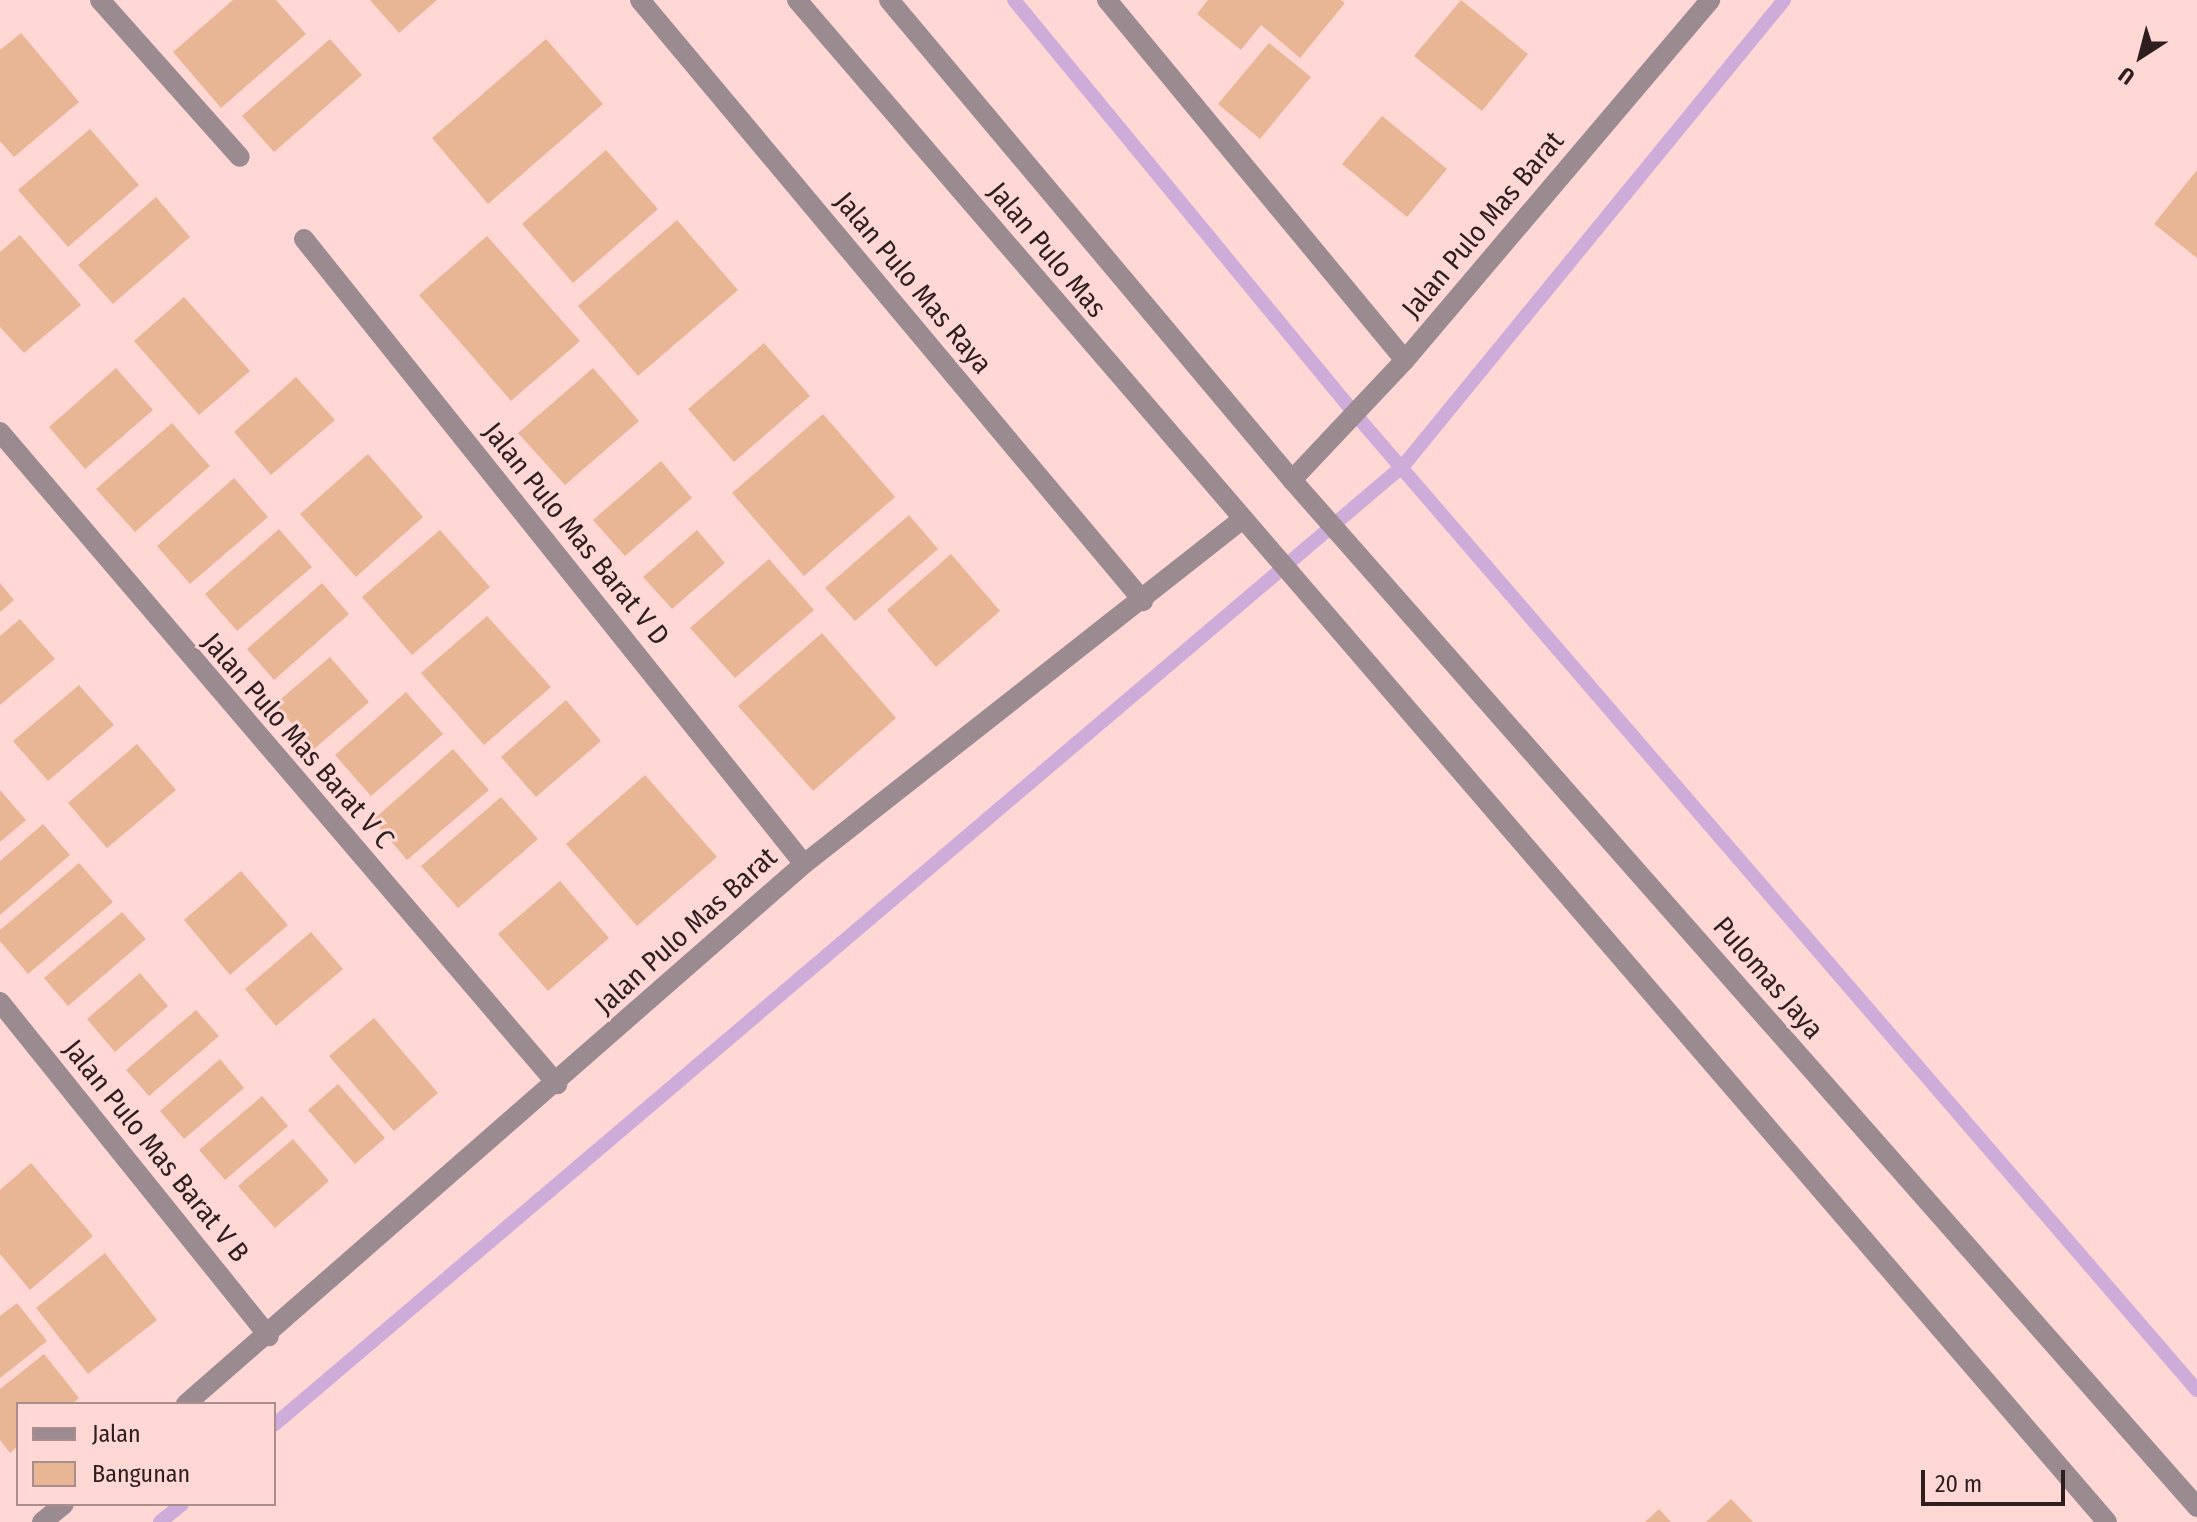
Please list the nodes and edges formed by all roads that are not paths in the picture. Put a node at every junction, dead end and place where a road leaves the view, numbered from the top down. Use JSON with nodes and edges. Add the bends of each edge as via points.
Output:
{"nodes":[{"id":1,"x":100,"y":0,"type":"edge"},
{"id":2,"x":640,"y":0,"type":"edge"},
{"id":3,"x":797,"y":0,"type":"edge"},
{"id":4,"x":889,"y":0,"type":"edge"},
{"id":5,"x":1107,"y":0,"type":"edge"},
{"id":6,"x":1710,"y":0,"type":"edge"},
{"id":7,"x":240,"y":157,"type":"dead end"},
{"id":8,"x":304,"y":239,"type":"dead end"},
{"id":9,"x":1405,"y":360,"type":"junction"},
{"id":10,"x":0,"y":432,"type":"edge"},
{"id":11,"x":1294,"y":482,"type":"junction"},
{"id":12,"x":1240,"y":521,"type":"junction"},
{"id":13,"x":1143,"y":601,"type":"junction"},
{"id":14,"x":804,"y":864,"type":"junction"},
{"id":15,"x":0,"y":1002,"type":"edge"},
{"id":16,"x":557,"y":1084,"type":"junction"},
{"id":17,"x":269,"y":1336,"type":"junction"},
{"id":18,"x":188,"y":1402,"type":"edge"},
{"id":19,"x":62,"y":1506,"type":"edge"},
{"id":20,"x":2197,"y":1507,"type":"edge"},
{"id":21,"x":42,"y":1522,"type":"edge"},
{"id":22,"x":2107,"y":1522,"type":"edge"}],
"edges":[{"from":1,"to":7,"type":"street"},
{"from":2,"to":13,"type":"street","name":"Jalan Pulo Mas Raya"},
{"from":3,"to":12,"type":"street","name":"Jalan Pulo Mas"},
{"from":4,"to":11,"type":"street","name":"Jalan Pulo Mas"},
{"from":5,"to":9,"type":"street"},
{"from":6,"to":9,"type":"street","name":"Jalan Pulo Mas Barat"},
{"from":8,"to":14,"type":"street","name":"Jalan Pulo Mas Barat V D"},
{"from":9,"to":11,"type":"street","name":"Jalan Pulo Mas Barat"},
{"from":10,"to":16,"type":"street","name":"Jalan Pulo Mas Barat V C"},
{"from":11,"to":20,"type":"street","name":"Pulomas Jaya"},
{"from":12,"to":13,"type":"street","name":"Jalan Pulo Mas Barat"},
{"from":12,"to":22,"type":"street","name":"Jalan Pulo Mas"},
{"from":13,"to":14,"type":"street","name":"Jalan Pulo Mas Barat"},
{"from":14,"to":16,"type":"street","name":"Jalan Pulo Mas Barat"},
{"from":15,"to":17,"type":"street","name":"Jalan Pulo Mas Barat V B"},
{"from":16,"to":17,"type":"street","name":"Jalan Pulo Mas Barat"},
{"from":17,"to":18,"type":"street","name":"Jalan Pulo Mas Barat"},
{"from":19,"to":21,"type":"street"}]}
